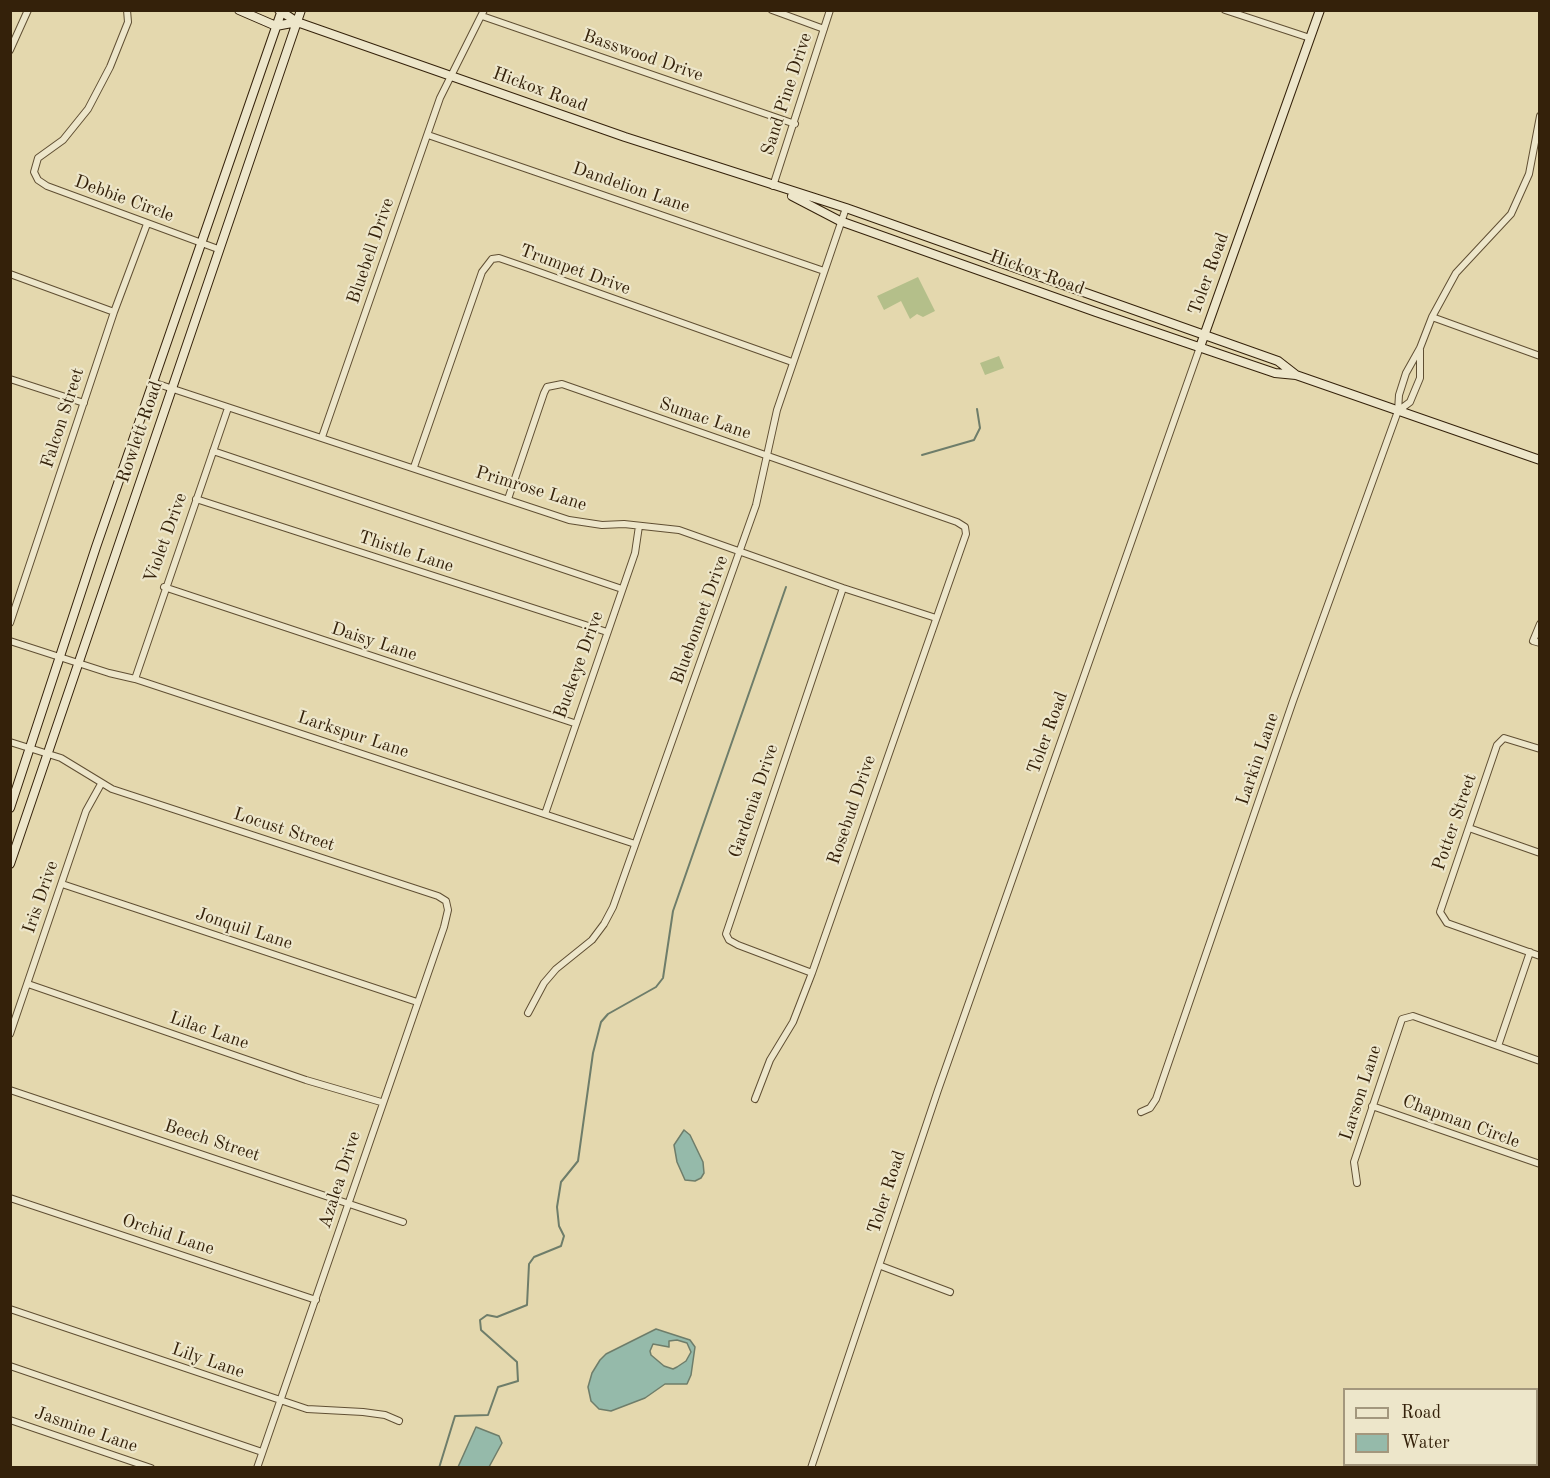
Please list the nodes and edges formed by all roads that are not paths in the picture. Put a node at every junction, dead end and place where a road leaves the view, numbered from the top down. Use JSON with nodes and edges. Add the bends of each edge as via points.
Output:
{"nodes":[{"id":1,"x":28,"y":10,"type":"edge"},
{"id":2,"x":239,"y":10,"type":"edge"},
{"id":3,"x":301,"y":10,"type":"edge"},
{"id":4,"x":772,"y":10,"type":"edge"},
{"id":5,"x":830,"y":10,"type":"edge"},
{"id":6,"x":1225,"y":10,"type":"edge"},
{"id":7,"x":1320,"y":10,"type":"edge"},
{"id":8,"x":128,"y":11,"type":"edge"},
{"id":9,"x":280,"y":11,"type":"edge"},
{"id":10,"x":483,"y":13,"type":"edge"},
{"id":11,"x":297,"y":22,"type":"junction"},
{"id":12,"x":276,"y":26,"type":"junction"},
{"id":13,"x":824,"y":29,"type":"junction"},
{"id":14,"x":1310,"y":38,"type":"junction"},
{"id":15,"x":10,"y":50,"type":"edge"},
{"id":16,"x":450,"y":75,"type":"junction"},
{"id":17,"x":1539,"y":116,"type":"edge"},
{"id":18,"x":795,"y":124,"type":"junction"},
{"id":19,"x":428,"y":135,"type":"junction"},
{"id":20,"x":772,"y":187,"type":"junction"},
{"id":21,"x":846,"y":208,"type":"junction"},
{"id":22,"x":840,"y":221,"type":"junction"},
{"id":23,"x":147,"y":224,"type":"junction"},
{"id":24,"x":202,"y":243,"type":"junction"},
{"id":25,"x":218,"y":249,"type":"junction"},
{"id":26,"x":929,"y":252,"type":"junction"},
{"id":27,"x":1008,"y":267,"type":"junction"},
{"id":28,"x":824,"y":271,"type":"junction"},
{"id":29,"x":1026,"y":273,"type":"junction"},
{"id":30,"x":10,"y":274,"type":"edge"},
{"id":31,"x":1022,"y":285,"type":"junction"},
{"id":32,"x":114,"y":312,"type":"junction"},
{"id":33,"x":1432,"y":317,"type":"junction"},
{"id":34,"x":1204,"y":335,"type":"junction"},
{"id":35,"x":1200,"y":347,"type":"junction"},
{"id":36,"x":1420,"y":348,"type":"junction"},
{"id":37,"x":1539,"y":356,"type":"edge"},
{"id":38,"x":792,"y":362,"type":"junction"},
{"id":39,"x":1296,"y":375,"type":"junction"},
{"id":40,"x":10,"y":379,"type":"edge"},
{"id":41,"x":155,"y":384,"type":"junction"},
{"id":42,"x":173,"y":389,"type":"junction"},
{"id":43,"x":84,"y":403,"type":"junction"},
{"id":44,"x":228,"y":408,"type":"junction"},
{"id":45,"x":1398,"y":411,"type":"junction"},
{"id":46,"x":322,"y":437,"type":"junction"},
{"id":47,"x":213,"y":451,"type":"junction"},
{"id":48,"x":768,"y":456,"type":"junction"},
{"id":49,"x":1539,"y":460,"type":"edge"},
{"id":50,"x":414,"y":467,"type":"junction"},
{"id":51,"x":196,"y":499,"type":"junction"},
{"id":52,"x":508,"y":500,"type":"junction"},
{"id":53,"x":639,"y":526,"type":"junction"},
{"id":54,"x":964,"y":527,"type":"joint"},
{"id":55,"x":741,"y":549,"type":"junction"},
{"id":56,"x":165,"y":587,"type":"junction"},
{"id":57,"x":843,"y":588,"type":"junction"},
{"id":58,"x":622,"y":589,"type":"junction"},
{"id":59,"x":936,"y":618,"type":"junction"},
{"id":60,"x":10,"y":623,"type":"edge"},
{"id":61,"x":1539,"y":624,"type":"edge"},
{"id":62,"x":607,"y":632,"type":"junction"},
{"id":63,"x":10,"y":641,"type":"edge"},
{"id":64,"x":1536,"y":642,"type":"edge"},
{"id":65,"x":60,"y":657,"type":"junction"},
{"id":66,"x":77,"y":663,"type":"junction"},
{"id":67,"x":135,"y":679,"type":"junction"},
{"id":68,"x":574,"y":723,"type":"junction"},
{"id":69,"x":10,"y":742,"type":"edge"},
{"id":70,"x":31,"y":749,"type":"junction"},
{"id":71,"x":1539,"y":749,"type":"edge"},
{"id":72,"x":47,"y":754,"type":"junction"},
{"id":73,"x":101,"y":784,"type":"junction"},
{"id":74,"x":10,"y":808,"type":"edge"},
{"id":75,"x":545,"y":814,"type":"junction"},
{"id":76,"x":1469,"y":828,"type":"junction"},
{"id":77,"x":635,"y":844,"type":"junction"},
{"id":78,"x":1539,"y":853,"type":"edge"},
{"id":79,"x":10,"y":864,"type":"edge"},
{"id":80,"x":62,"y":884,"type":"junction"},
{"id":81,"x":446,"y":901,"type":"joint"},
{"id":82,"x":1530,"y":952,"type":"junction"},
{"id":83,"x":1539,"y":956,"type":"edge"},
{"id":84,"x":812,"y":973,"type":"junction"},
{"id":85,"x":28,"y":984,"type":"junction"},
{"id":86,"x":417,"y":1002,"type":"junction"},
{"id":87,"x":528,"y":1013,"type":"dead end"},
{"id":88,"x":10,"y":1034,"type":"edge"},
{"id":89,"x":1498,"y":1046,"type":"junction"},
{"id":90,"x":1539,"y":1061,"type":"edge"},
{"id":91,"x":10,"y":1090,"type":"edge"},
{"id":92,"x":755,"y":1099,"type":"dead end"},
{"id":93,"x":381,"y":1102,"type":"junction"},
{"id":94,"x":1372,"y":1106,"type":"junction"},
{"id":95,"x":1141,"y":1112,"type":"dead end"},
{"id":96,"x":1539,"y":1164,"type":"edge"},
{"id":97,"x":1357,"y":1183,"type":"dead end"},
{"id":98,"x":10,"y":1198,"type":"edge"},
{"id":99,"x":349,"y":1203,"type":"junction"},
{"id":100,"x":403,"y":1222,"type":"dead end"},
{"id":101,"x":880,"y":1266,"type":"junction"},
{"id":102,"x":950,"y":1292,"type":"dead end"},
{"id":103,"x":316,"y":1300,"type":"junction"},
{"id":104,"x":10,"y":1309,"type":"edge"},
{"id":105,"x":10,"y":1366,"type":"edge"},
{"id":106,"x":282,"y":1402,"type":"junction"},
{"id":107,"x":10,"y":1420,"type":"edge"},
{"id":108,"x":399,"y":1421,"type":"dead end"},
{"id":109,"x":262,"y":1452,"type":"junction"},
{"id":110,"x":151,"y":1467,"type":"edge"},
{"id":111,"x":257,"y":1467,"type":"edge"},
{"id":112,"x":812,"y":1467,"type":"edge"}],
"edges":[{"from":1,"to":15,"type":"street"},
{"from":2,"to":12,"type":"street"},
{"from":3,"to":11,"type":"street","name":"Rowlett Road"},
{"from":4,"to":13,"type":"street"},
{"from":5,"to":13,"type":"street","name":"Sand Pine Drive"},
{"from":6,"to":14,"type":"street"},
{"from":7,"to":14,"type":"street","name":"Toler Road"},
{"from":8,"to":23,"type":"street","name":"Debbie Circle","via":[[128,22],[110,67],[88,109],[63,140],[35,163],[34,172],[47,186]]},
{"from":9,"to":11,"type":"street","name":"Hickox Road"},
{"from":9,"to":12,"type":"street","name":"Rowlett Road"},
{"from":10,"to":16,"type":"street","name":"Bluebell Drive"},
{"from":10,"to":18,"type":"street","name":"Basswood Drive"},
{"from":11,"to":12,"type":"street","name":"Hickox Road"},
{"from":11,"to":16,"type":"street","name":"Hickox Road"},
{"from":11,"to":25,"type":"street","name":"Rowlett Road"},
{"from":12,"to":24,"type":"street","name":"Rowlett Road"},
{"from":13,"to":18,"type":"street","name":"Sand Pine Drive"},
{"from":14,"to":34,"type":"street","name":"Toler Road"},
{"from":16,"to":19,"type":"street","name":"Bluebell Drive"},
{"from":16,"to":20,"type":"street","name":"Hickox Road"},
{"from":17,"to":33,"type":"street","via":[[1529,174],[1511,214],[1456,273]]},
{"from":18,"to":20,"type":"street","name":"Sand Pine Drive"},
{"from":19,"to":28,"type":"street","name":"Dandelion Lane"},
{"from":19,"to":46,"type":"street","name":"Bluebell Drive"},
{"from":20,"to":21,"type":"street","name":"Hickox Road"},
{"from":20,"to":22,"type":"street","name":"Hickox Road"},
{"from":21,"to":22,"type":"street","name":"Bluebonnet Drive"},
{"from":21,"to":27,"type":"street","name":"Hickox Road"},
{"from":22,"to":26,"type":"street","name":"Hickox Road"},
{"from":22,"to":28,"type":"street","name":"Bluebonnet Drive"},
{"from":23,"to":24,"type":"street","name":"Debbie Circle"},
{"from":23,"to":32,"type":"street","name":"Falcon Street"},
{"from":24,"to":25,"type":"street","name":"Debbie Circle"},
{"from":24,"to":41,"type":"street","name":"Rowlett Road"},
{"from":25,"to":42,"type":"street","name":"Rowlett Road"},
{"from":26,"to":27,"type":"street","via":[[940,246]]},
{"from":26,"to":31,"type":"street","name":"Hickox Road"},
{"from":27,"to":29,"type":"street","name":"Hickox Road"},
{"from":28,"to":38,"type":"street","name":"Bluebonnet Drive"},
{"from":29,"to":31,"type":"street"},
{"from":29,"to":34,"type":"street","name":"Hickox Road"},
{"from":30,"to":32,"type":"street"},
{"from":31,"to":35,"type":"street","name":"Hickox Road"},
{"from":32,"to":43,"type":"street","name":"Falcon Street"},
{"from":33,"to":36,"type":"street"},
{"from":33,"to":37,"type":"street"},
{"from":34,"to":35,"type":"street","name":"Toler Road"},
{"from":34,"to":39,"type":"street","name":"Hickox Road","via":[[1278,361]]},
{"from":35,"to":39,"type":"street","name":"Hickox Road","via":[[1275,374]]},
{"from":35,"to":101,"type":"street","name":"Toler Road","via":[[938,1090]]},
{"from":36,"to":45,"type":"street","via":[[1406,374]]},
{"from":36,"to":45,"type":"street","via":[[1420,378],[1410,402]]},
{"from":38,"to":48,"type":"street","name":"Bluebonnet Drive"},
{"from":38,"to":50,"type":"street","name":"Trumpet Drive","via":[[499,258],[492,259],[482,272]]},
{"from":39,"to":45,"type":"street","name":"Hickox Road"},
{"from":40,"to":43,"type":"street"},
{"from":41,"to":42,"type":"street","name":"Primrose Lane"},
{"from":41,"to":65,"type":"street","name":"Rowlett Road"},
{"from":42,"to":44,"type":"street","name":"Primrose Lane"},
{"from":42,"to":66,"type":"street","name":"Rowlett Road"},
{"from":43,"to":60,"type":"street","name":"Falcon Street"},
{"from":44,"to":46,"type":"street","name":"Primrose Lane"},
{"from":44,"to":47,"type":"street","name":"Violet Drive"},
{"from":45,"to":49,"type":"street","name":"Hickox Road"},
{"from":45,"to":95,"type":"street","name":"Larkin Lane","via":[[1156,1099]]},
{"from":46,"to":50,"type":"street","name":"Primrose Lane"},
{"from":47,"to":51,"type":"street","name":"Violet Drive"},
{"from":47,"to":58,"type":"street"},
{"from":48,"to":52,"type":"street","name":"Sumac Lane","via":[[562,384],[553,385],[544,393]]},
{"from":48,"to":54,"type":"street","name":"Sumac Lane"},
{"from":48,"to":55,"type":"street","name":"Bluebonnet Drive"},
{"from":50,"to":52,"type":"street","name":"Primrose Lane"},
{"from":51,"to":56,"type":"street","name":"Violet Drive"},
{"from":51,"to":62,"type":"street","name":"Thistle Lane"},
{"from":52,"to":53,"type":"street","name":"Primrose Lane","via":[[569,520]]},
{"from":53,"to":55,"type":"street","name":"Primrose Lane","via":[[680,530]]},
{"from":53,"to":58,"type":"street","name":"Buckeye Drive","via":[[639,540]]},
{"from":54,"to":59,"type":"street","name":"Rosebud Drive","via":[[966,534]]},
{"from":55,"to":57,"type":"street","name":"Primrose Lane"},
{"from":55,"to":77,"type":"street","name":"Bluebonnet Drive"},
{"from":56,"to":67,"type":"street","name":"Violet Drive"},
{"from":56,"to":68,"type":"street","name":"Daisy Lane"},
{"from":57,"to":59,"type":"street","name":"Primrose Lane"},
{"from":57,"to":84,"type":"street","name":"Gardenia Drive","via":[[726,934],[738,945]]},
{"from":58,"to":62,"type":"street","name":"Buckeye Drive"},
{"from":59,"to":84,"type":"street","name":"Rosebud Drive"},
{"from":61,"to":64,"type":"street"},
{"from":62,"to":68,"type":"street","name":"Buckeye Drive"},
{"from":63,"to":65,"type":"street","name":"Larkspur Lane"},
{"from":65,"to":66,"type":"street","name":"Larkspur Lane"},
{"from":65,"to":70,"type":"street","name":"Rowlett Road"},
{"from":66,"to":67,"type":"street","name":"Larkspur Lane"},
{"from":66,"to":72,"type":"street","name":"Rowlett Road"},
{"from":67,"to":75,"type":"street","name":"Larkspur Lane"},
{"from":68,"to":75,"type":"street","name":"Buckeye Drive"},
{"from":69,"to":70,"type":"street"},
{"from":70,"to":72,"type":"street"},
{"from":70,"to":74,"type":"street","name":"Rowlett Road"},
{"from":71,"to":76,"type":"street","name":"Potter Street","via":[[1504,738],[1497,745]]},
{"from":72,"to":73,"type":"street","via":[[69,762]]},
{"from":72,"to":79,"type":"street","name":"Rowlett Road"},
{"from":73,"to":80,"type":"street","name":"Iris Drive","via":[[86,812]]},
{"from":73,"to":81,"type":"street","name":"Locust Street"},
{"from":75,"to":77,"type":"street","name":"Larkspur Lane"},
{"from":76,"to":78,"type":"street"},
{"from":76,"to":82,"type":"street","name":"Potter Street","via":[[1441,905],[1442,918],[1453,926]]},
{"from":77,"to":87,"type":"street","name":"Bluebonnet Drive","via":[[604,924],[544,983]]},
{"from":80,"to":85,"type":"street","name":"Iris Drive"},
{"from":80,"to":86,"type":"street","name":"Jonquil Lane"},
{"from":81,"to":86,"type":"street","name":"Azalea Drive","via":[[444,927]]},
{"from":82,"to":83,"type":"street"},
{"from":82,"to":89,"type":"street"},
{"from":84,"to":92,"type":"street","name":"Rosebud Drive"},
{"from":85,"to":88,"type":"street","name":"Iris Drive"},
{"from":85,"to":93,"type":"street","name":"Lilac Lane"},
{"from":86,"to":93,"type":"street","name":"Azalea Drive"},
{"from":89,"to":90,"type":"street"},
{"from":89,"to":94,"type":"street","name":"Larson Lane","via":[[1406,1016]]},
{"from":91,"to":99,"type":"street","name":"Beech Street"},
{"from":93,"to":99,"type":"street","name":"Azalea Drive"},
{"from":94,"to":96,"type":"street","name":"Chapman Circle"},
{"from":94,"to":97,"type":"street","name":"Larson Lane","via":[[1354,1162]]},
{"from":98,"to":103,"type":"street","name":"Orchid Lane"},
{"from":99,"to":100,"type":"street","name":"Beech Street"},
{"from":99,"to":103,"type":"street","name":"Azalea Drive"},
{"from":101,"to":102,"type":"street"},
{"from":101,"to":112,"type":"street","name":"Toler Road"},
{"from":103,"to":106,"type":"street","name":"Azalea Drive"},
{"from":104,"to":106,"type":"street","name":"Lily Lane"},
{"from":105,"to":109,"type":"street"},
{"from":106,"to":108,"type":"street","name":"Lily Lane","via":[[315,1410],[386,1415]]},
{"from":106,"to":109,"type":"street","name":"Azalea Drive"},
{"from":107,"to":110,"type":"street","name":"Jasmine Lane"},
{"from":109,"to":111,"type":"street","name":"Azalea Drive"}]}
